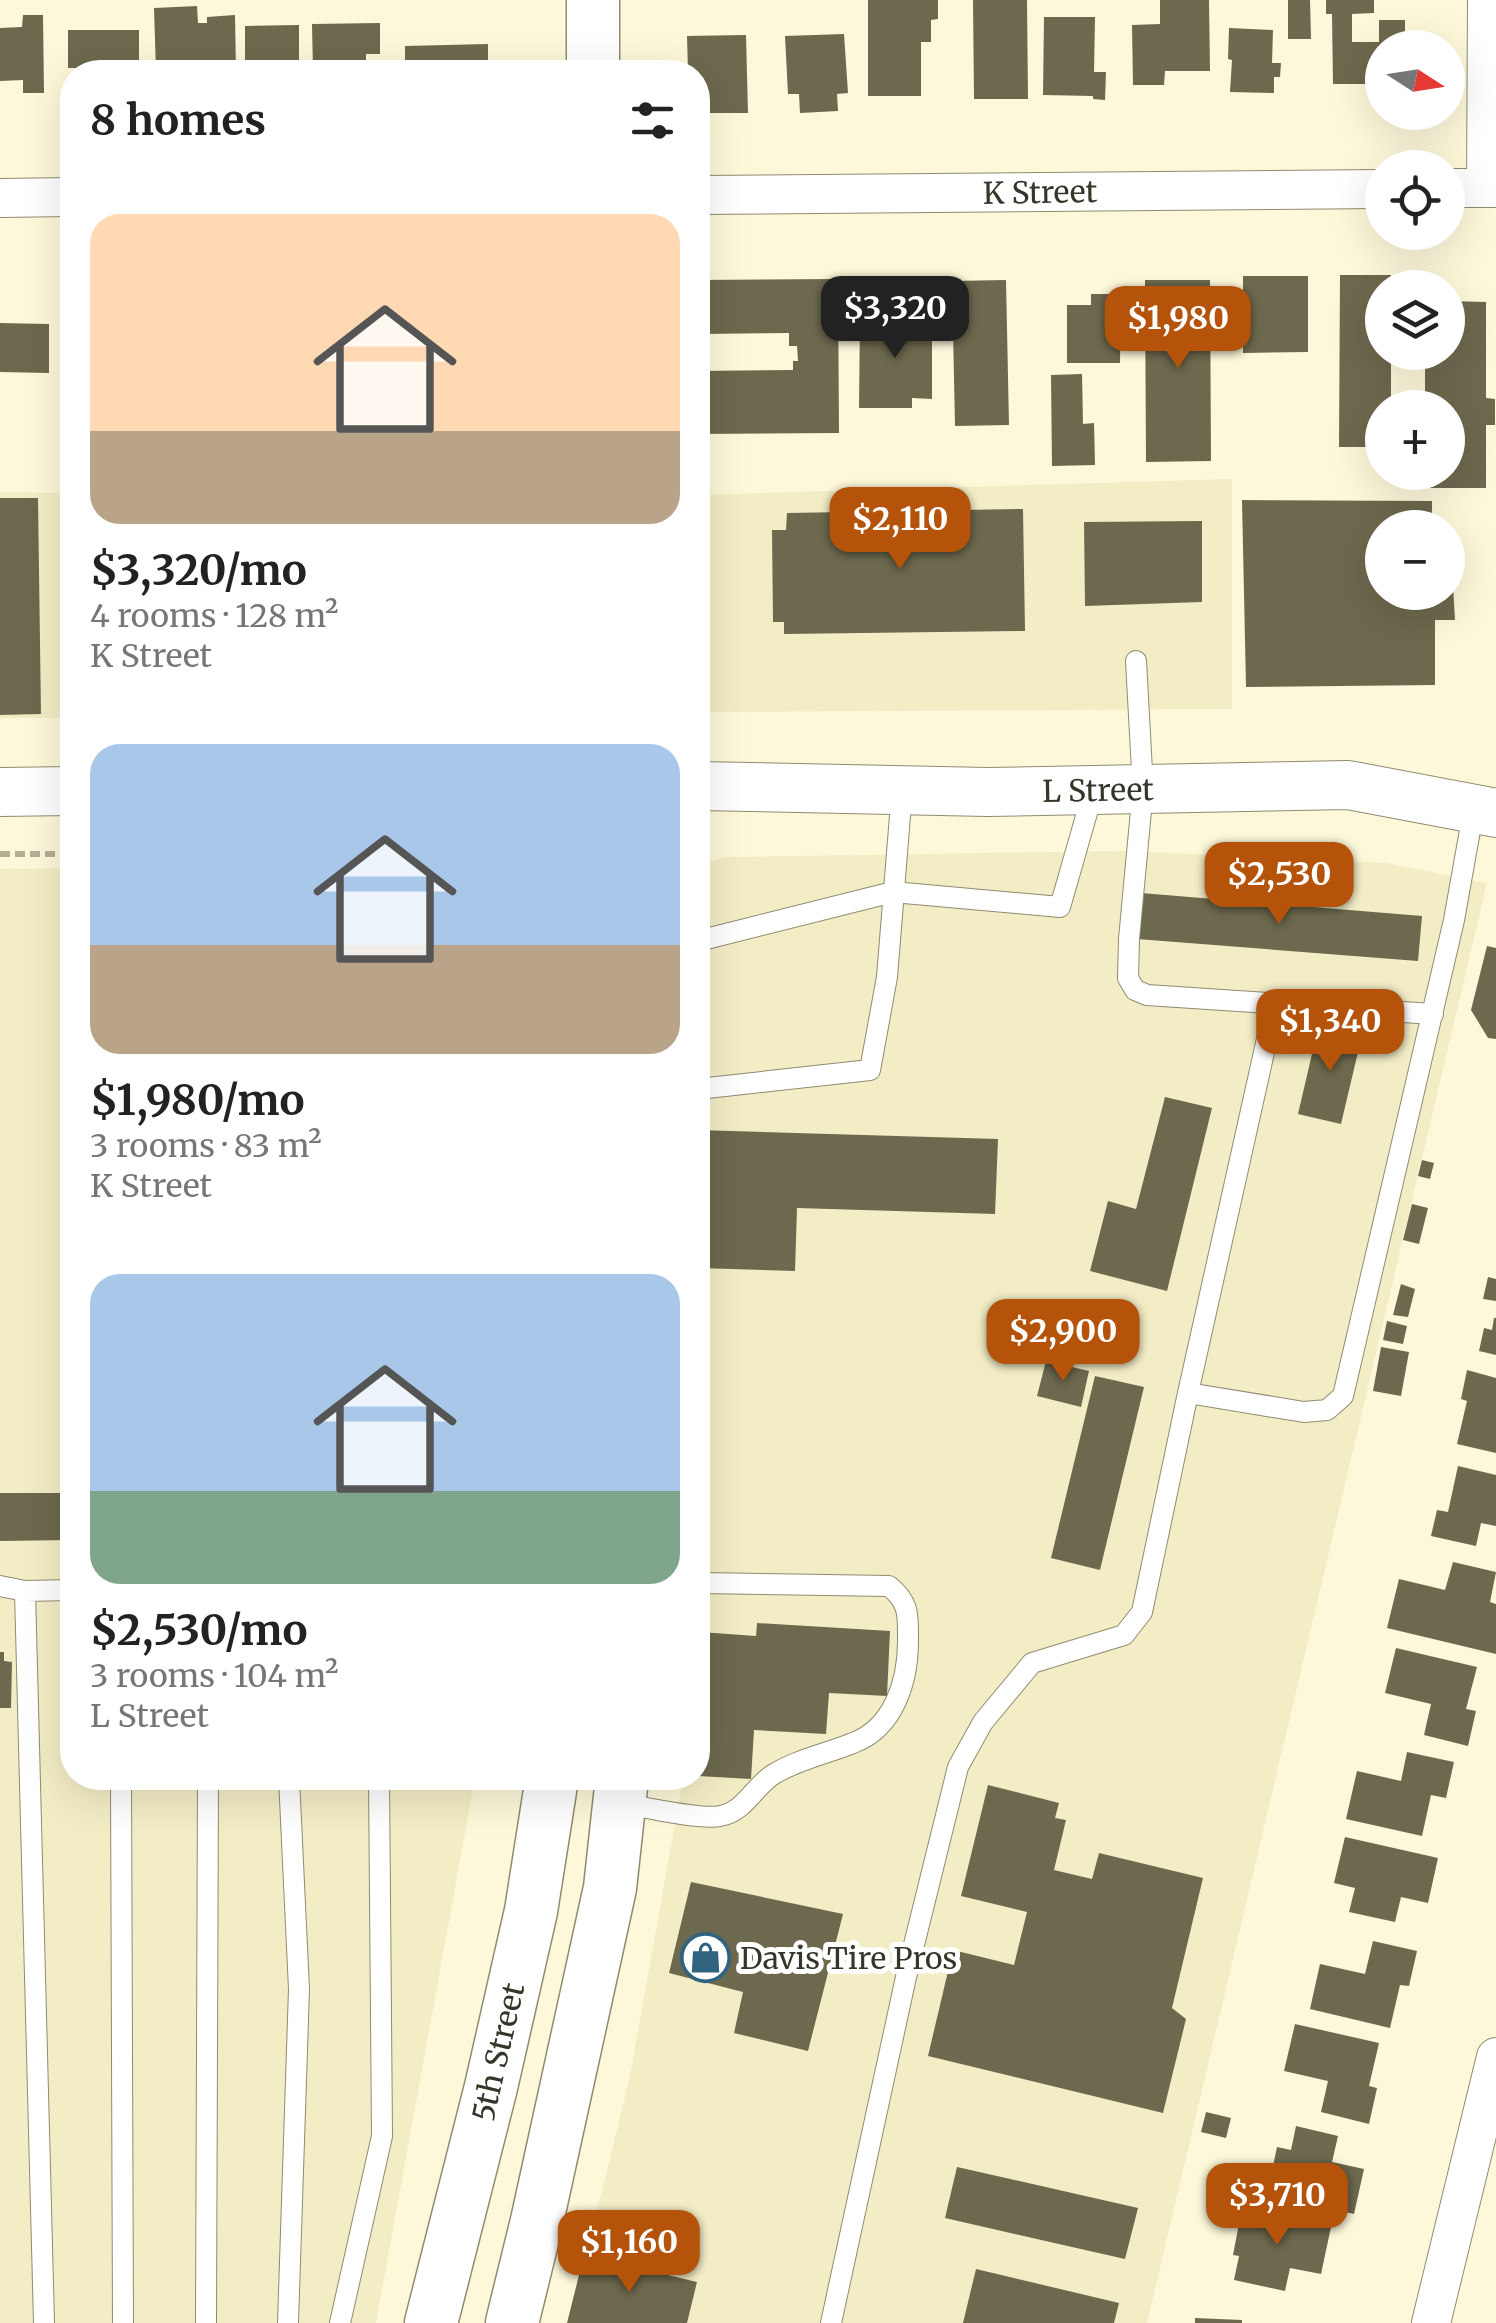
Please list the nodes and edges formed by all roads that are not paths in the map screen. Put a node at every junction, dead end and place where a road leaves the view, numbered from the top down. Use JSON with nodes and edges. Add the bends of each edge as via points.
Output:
{"nodes":[{"id":1,"x":592,"y":0,"type":"edge"},
{"id":2,"x":1486,"y":0,"type":"edge"},
{"id":3,"x":593,"y":60,"type":"edge"},
{"id":4,"x":1465,"y":188,"type":"edge"},
{"id":5,"x":1491,"y":188,"type":"edge"},
{"id":6,"x":1365,"y":189,"type":"edge"},
{"id":7,"x":710,"y":195,"type":"edge"},
{"id":8,"x":60,"y":197,"type":"edge"},
{"id":9,"x":0,"y":198,"type":"edge"},
{"id":10,"x":1136,"y":661,"type":"dead end"},
{"id":11,"x":710,"y":786,"type":"edge"},
{"id":12,"x":1143,"y":789,"type":"junction"},
{"id":13,"x":1094,"y":790,"type":"junction"},
{"id":14,"x":60,"y":791,"type":"edge"},
{"id":15,"x":902,"y":791,"type":"junction"},
{"id":16,"x":0,"y":792,"type":"edge"},
{"id":17,"x":1485,"y":811,"type":"edge"},
{"id":18,"x":894,"y":892,"type":"junction"},
{"id":19,"x":710,"y":938,"type":"edge"},
{"id":20,"x":1275,"y":1003,"type":"junction"},
{"id":21,"x":1433,"y":1014,"type":"junction"},
{"id":22,"x":710,"y":1088,"type":"edge"},
{"id":23,"x":1188,"y":1393,"type":"junction"},
{"id":24,"x":710,"y":1583,"type":"edge"},
{"id":25,"x":0,"y":1586,"type":"edge"},
{"id":26,"x":60,"y":1590,"type":"edge"},
{"id":27,"x":25,"y":1591,"type":"junction"},
{"id":28,"x":122,"y":1790,"type":"edge"},
{"id":29,"x":208,"y":1790,"type":"edge"},
{"id":30,"x":290,"y":1790,"type":"edge"},
{"id":31,"x":379,"y":1790,"type":"edge"},
{"id":32,"x":550,"y":1790,"type":"edge"},
{"id":33,"x":621,"y":1790,"type":"edge"},
{"id":34,"x":1496,"y":2057,"type":"edge"},
{"id":35,"x":44,"y":2323,"type":"edge"},
{"id":36,"x":123,"y":2323,"type":"edge"},
{"id":37,"x":206,"y":2323,"type":"edge"},
{"id":38,"x":288,"y":2323,"type":"edge"},
{"id":39,"x":340,"y":2323,"type":"edge"},
{"id":40,"x":432,"y":2323,"type":"edge"},
{"id":41,"x":512,"y":2323,"type":"edge"},
{"id":42,"x":831,"y":2323,"type":"edge"},
{"id":43,"x":1431,"y":2323,"type":"edge"}],
"edges":[{"from":1,"to":3,"type":"main road"},
{"from":2,"to":5,"type":"street"},
{"from":4,"to":5,"type":"street"},
{"from":6,"to":7,"type":"street","name":"K Street"},
{"from":8,"to":9,"type":"street"},
{"from":10,"to":12,"type":"lane"},
{"from":11,"to":15,"type":"street","name":"L Street"},
{"from":12,"to":13,"type":"street","name":"L Street"},
{"from":12,"to":17,"type":"street","name":"L Street","via":[[1348,785]]},
{"from":12,"to":20,"type":"lane","via":[[1129,939],[1134,990]]},
{"from":13,"to":15,"type":"street","name":"L Street"},
{"from":13,"to":18,"type":"lane","via":[[1060,907]]},
{"from":14,"to":16,"type":"street"},
{"from":15,"to":18,"type":"lane"},
{"from":17,"to":21,"type":"lane"},
{"from":18,"to":19,"type":"lane"},
{"from":18,"to":22,"type":"lane","via":[[870,1070]]},
{"from":20,"to":21,"type":"lane"},
{"from":20,"to":23,"type":"lane"},
{"from":21,"to":23,"type":"lane","via":[[1344,1396],[1327,1410],[1304,1412]]},
{"from":23,"to":42,"type":"lane","via":[[1142,1612],[1124,1635],[1032,1663],[983,1722],[958,1767]]},
{"from":24,"to":33,"type":"lane","via":[[889,1586],[902,1597],[908,1616],[901,1693],[887,1718],[858,1742],[792,1763],[734,1812],[717,1817]]},
{"from":25,"to":27,"type":"lane"},
{"from":26,"to":27,"type":"lane"},
{"from":27,"to":35,"type":"lane"},
{"from":28,"to":36,"type":"lane"},
{"from":29,"to":37,"type":"lane"},
{"from":30,"to":38,"type":"lane","via":[[299,1989]]},
{"from":31,"to":39,"type":"lane","via":[[382,2136]]},
{"from":32,"to":40,"type":"main road","name":"5th Street","via":[[532,1911]]},
{"from":33,"to":41,"type":"main road","via":[[610,1888]]},
{"from":34,"to":43,"type":"street"}]}
